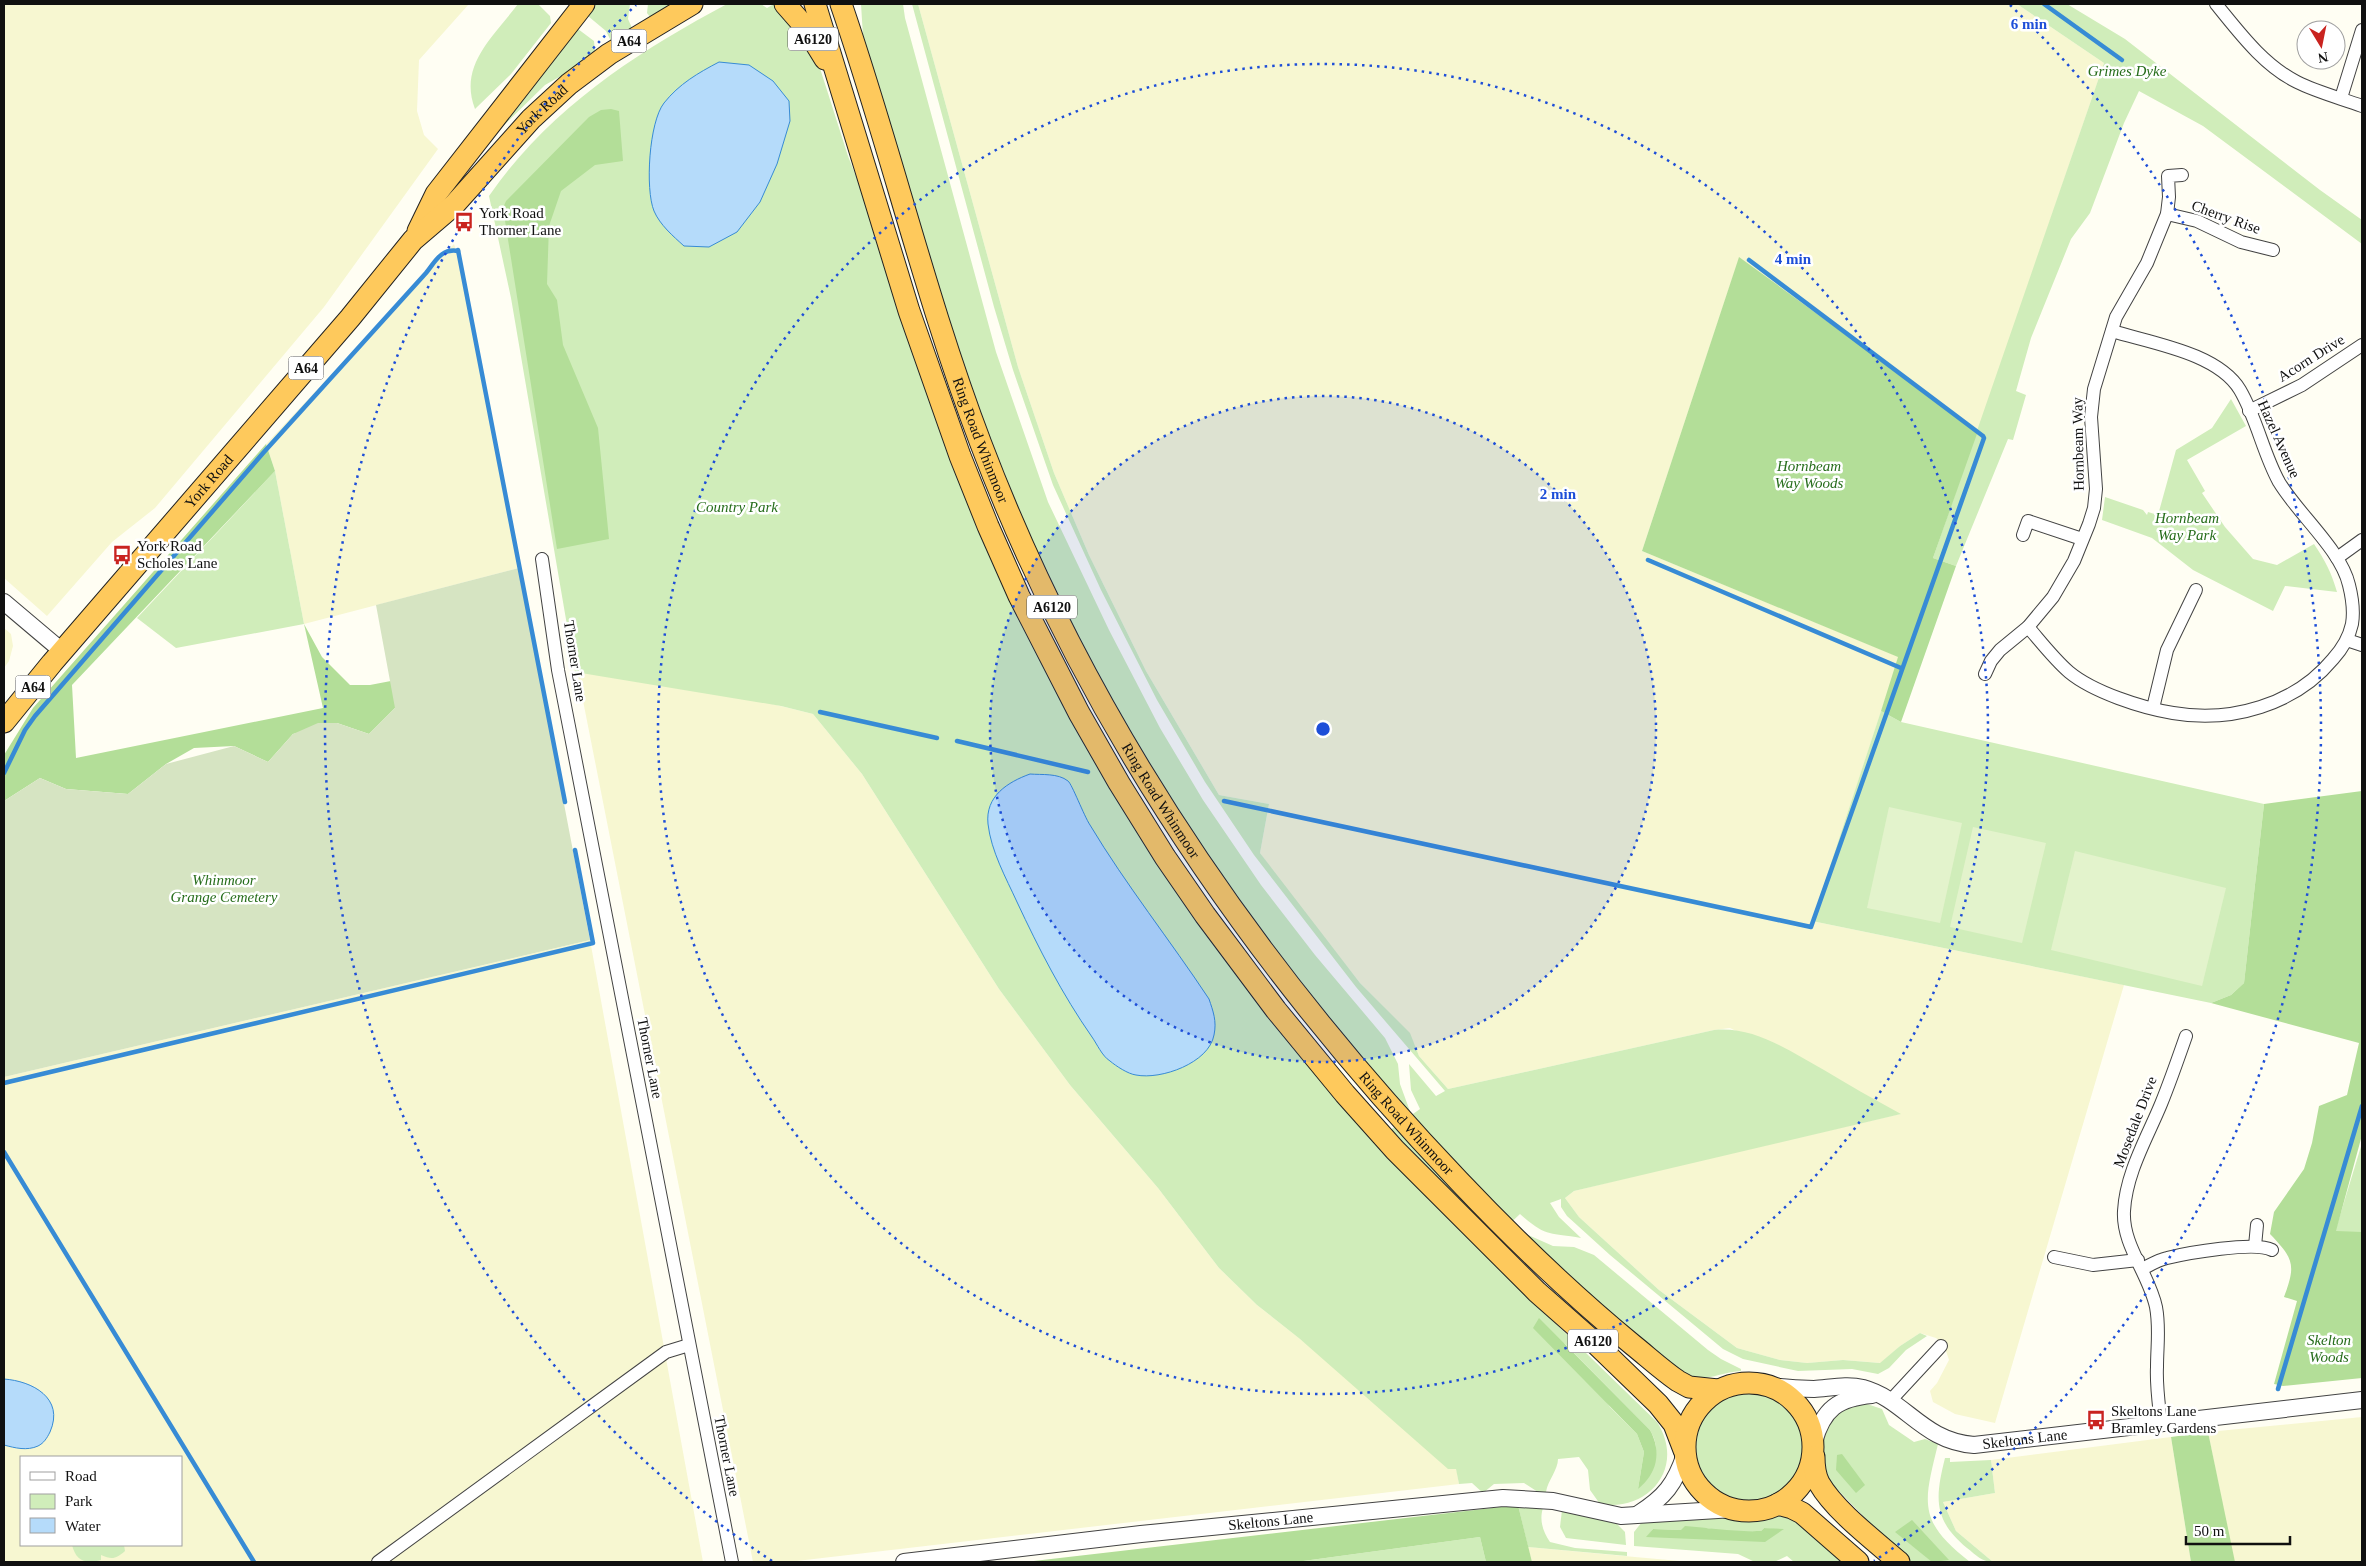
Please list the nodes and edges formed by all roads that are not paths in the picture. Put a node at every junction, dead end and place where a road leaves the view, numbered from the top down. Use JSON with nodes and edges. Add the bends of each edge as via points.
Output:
{"nodes":[{"id":1,"x":584,"y":4,"type":"edge"},
{"id":2,"x":692,"y":4,"type":"edge"},
{"id":3,"x":785,"y":4,"type":"edge"},
{"id":4,"x":815,"y":4,"type":"edge"},
{"id":5,"x":840,"y":4,"type":"edge"},
{"id":6,"x":856,"y":4,"type":"edge"},
{"id":7,"x":2216,"y":4,"type":"edge"},
{"id":8,"x":2362,"y":30,"type":"edge"},
{"id":9,"x":854,"y":42,"type":"junction"},
{"id":10,"x":836,"y":79,"type":"junction"},
{"id":11,"x":2340,"y":98,"type":"junction"},
{"id":12,"x":2362,"y":106,"type":"edge"},
{"id":13,"x":2182,"y":175,"type":"dead end"},
{"id":14,"x":2167,"y":214,"type":"junction"},
{"id":15,"x":413,"y":240,"type":"junction"},
{"id":16,"x":2273,"y":250,"type":"dead end"},
{"id":17,"x":2112,"y":331,"type":"junction"},
{"id":18,"x":2362,"y":345,"type":"edge"},
{"id":19,"x":2249,"y":411,"type":"junction"},
{"id":20,"x":2023,"y":535,"type":"dead end"},
{"id":21,"x":2082,"y":539,"type":"junction"},
{"id":22,"x":2362,"y":540,"type":"edge"},
{"id":23,"x":2337,"y":558,"type":"junction"},
{"id":24,"x":542,"y":560,"type":"dead end"},
{"id":25,"x":2196,"y":590,"type":"dead end"},
{"id":26,"x":4,"y":602,"type":"edge"},
{"id":27,"x":2028,"y":628,"type":"junction"},
{"id":28,"x":2347,"y":640,"type":"junction"},
{"id":29,"x":2362,"y":645,"type":"edge"},
{"id":30,"x":62,"y":652,"type":"junction"},
{"id":31,"x":1984,"y":674,"type":"dead end"},
{"id":32,"x":2153,"y":708,"type":"junction"},
{"id":33,"x":4,"y":722,"type":"edge"},
{"id":34,"x":2186,"y":1036,"type":"dead end"},
{"id":35,"x":2257,"y":1224,"type":"dead end"},
{"id":36,"x":2255,"y":1246,"type":"junction"},
{"id":37,"x":2272,"y":1250,"type":"dead end"},
{"id":38,"x":2054,"y":1256,"type":"dead end"},
{"id":39,"x":2140,"y":1265,"type":"junction"},
{"id":40,"x":689,"y":1345,"type":"junction"},
{"id":41,"x":1941,"y":1346,"type":"dead end"},
{"id":42,"x":1771,"y":1386,"type":"junction"},
{"id":43,"x":1718,"y":1390,"type":"junction"},
{"id":44,"x":1885,"y":1398,"type":"junction"},
{"id":45,"x":2362,"y":1400,"type":"edge"},
{"id":46,"x":2161,"y":1424,"type":"junction"},
{"id":47,"x":1814,"y":1448,"type":"junction"},
{"id":48,"x":1685,"y":1452,"type":"junction"},
{"id":49,"x":1778,"y":1504,"type":"junction"},
{"id":50,"x":1734,"y":1509,"type":"junction"},
{"id":51,"x":1636,"y":1515,"type":"junction"},
{"id":52,"x":378,"y":1562,"type":"edge"},
{"id":53,"x":732,"y":1562,"type":"edge"},
{"id":54,"x":904,"y":1562,"type":"edge"},
{"id":55,"x":1858,"y":1562,"type":"edge"},
{"id":56,"x":1899,"y":1562,"type":"edge"}],
"edges":[{"from":1,"to":15,"type":"highway","name":"York Road","number":"A64","via":[[436,194]]},
{"from":2,"to":15,"type":"highway","name":"York Road","number":"A64","via":[[609,54],[569,84],[531,119],[454,205]]},
{"from":3,"to":10,"type":"highway","name":"Ring Road Whinmoor","number":"A6120","via":[[806,28]]},
{"from":4,"to":10,"type":"highway","name":"Ring Road Whinmoor","number":"A6120"},
{"from":5,"to":9,"type":"highway","name":"Ring Road Whinmoor","number":"A6120"},
{"from":6,"to":9,"type":"highway","name":"Ring Road Whinmoor","number":"A6120"},
{"from":7,"to":11,"type":"street","via":[[2269,62],[2295,81]]},
{"from":8,"to":11,"type":"street"},
{"from":9,"to":43,"type":"highway","name":"Ring Road Whinmoor","number":"A6120","via":[[944,338],[980,444],[1017,534],[1063,629],[1133,759],[1207,875],[1302,1003],[1413,1133],[1504,1228],[1594,1313],[1668,1374],[1689,1387]]},
{"from":10,"to":48,"type":"highway","name":"Ring Road Whinmoor","number":"A6120","via":[[912,320],[988,526],[1044,646],[1119,783],[1205,915],[1289,1025],[1394,1150],[1537,1292],[1658,1404],[1674,1424]]},
{"from":11,"to":12,"type":"street"},
{"from":13,"to":14,"type":"street","name":"Hornbeam Way","via":[[2168,176]]},
{"from":14,"to":16,"type":"street","name":"Cherry Rise","via":[[2197,221],[2240,242]]},
{"from":14,"to":17,"type":"street","name":"Hornbeam Way","via":[[2147,263],[2122,306]]},
{"from":15,"to":30,"type":"highway","name":"York Road","number":"A64","via":[[350,318]]},
{"from":17,"to":19,"type":"street","name":"Hazel Avenue","via":[[2218,366],[2230,376]]},
{"from":17,"to":21,"type":"street","name":"Hornbeam Way","via":[[2092,403],[2096,489],[2094,508]]},
{"from":18,"to":19,"type":"street","name":"Acorn Drive","via":[[2302,385]]},
{"from":19,"to":23,"type":"street","name":"Hazel Avenue","via":[[2273,472],[2287,496]]},
{"from":20,"to":21,"type":"street","via":[[2028,521]]},
{"from":21,"to":27,"type":"street","name":"Hornbeam Way","via":[[2064,578]]},
{"from":22,"to":23,"type":"street"},
{"from":23,"to":28,"type":"street","name":"Hazel Avenue","via":[[2345,572],[2353,608]]},
{"from":24,"to":40,"type":"street","name":"Thorner Lane","via":[[558,670]]},
{"from":25,"to":32,"type":"street","via":[[2166,650]]},
{"from":26,"to":30,"type":"street"},
{"from":27,"to":31,"type":"street","name":"Hornbeam Way","via":[[2000,650]]},
{"from":27,"to":32,"type":"street","name":"Hazel Avenue","via":[[2070,672],[2110,694]]},
{"from":28,"to":29,"type":"street"},
{"from":28,"to":32,"type":"street","name":"Hazel Avenue","via":[[2313,680],[2270,705],[2197,716]]},
{"from":30,"to":33,"type":"highway","name":"York Road","number":"A64"},
{"from":34,"to":39,"type":"street","name":"Mosedale Drive","via":[[2130,1181],[2124,1211],[2126,1234]]},
{"from":35,"to":36,"type":"street"},
{"from":36,"to":37,"type":"street"},
{"from":36,"to":39,"type":"street","via":[[2165,1258]]},
{"from":38,"to":39,"type":"street","via":[[2093,1265]]},
{"from":39,"to":46,"type":"street","name":"Mosedale Drive","via":[[2152,1289],[2160,1332],[2156,1369]]},
{"from":40,"to":52,"type":"street","via":[[666,1352]]},
{"from":40,"to":53,"type":"street","name":"Thorner Lane"},
{"from":41,"to":44,"type":"street"},
{"from":42,"to":43,"type":"highway","via":[[1746,1382]]},
{"from":42,"to":44,"type":"street","name":"Skeltons Lane","via":[[1812,1389],[1848,1386],[1864,1388]]},
{"from":42,"to":47,"type":"highway","via":[[1797,1403],[1805,1414]]},
{"from":43,"to":48,"type":"highway","via":[[1691,1418]]},
{"from":44,"to":46,"type":"street","name":"Skeltons Lane","via":[[1927,1430],[1969,1444]]},
{"from":44,"to":47,"type":"street","via":[[1850,1398],[1833,1407],[1822,1419]]},
{"from":45,"to":46,"type":"street","name":"Skeltons Lane"},
{"from":47,"to":49,"type":"highway","via":[[1808,1474],[1800,1487]]},
{"from":47,"to":56,"type":"highway","via":[[1819,1483]]},
{"from":48,"to":50,"type":"highway","via":[[1692,1476],[1705,1495]]},
{"from":48,"to":51,"type":"street","via":[[1665,1493]]},
{"from":49,"to":50,"type":"highway","via":[[1752,1511]]},
{"from":49,"to":55,"type":"highway","via":[[1802,1513]]},
{"from":50,"to":51,"type":"street","name":"Skeltons Lane"},
{"from":51,"to":54,"type":"street","name":"Skeltons Lane","via":[[1610,1514],[1553,1501],[1503,1498],[1141,1534]]}]}
